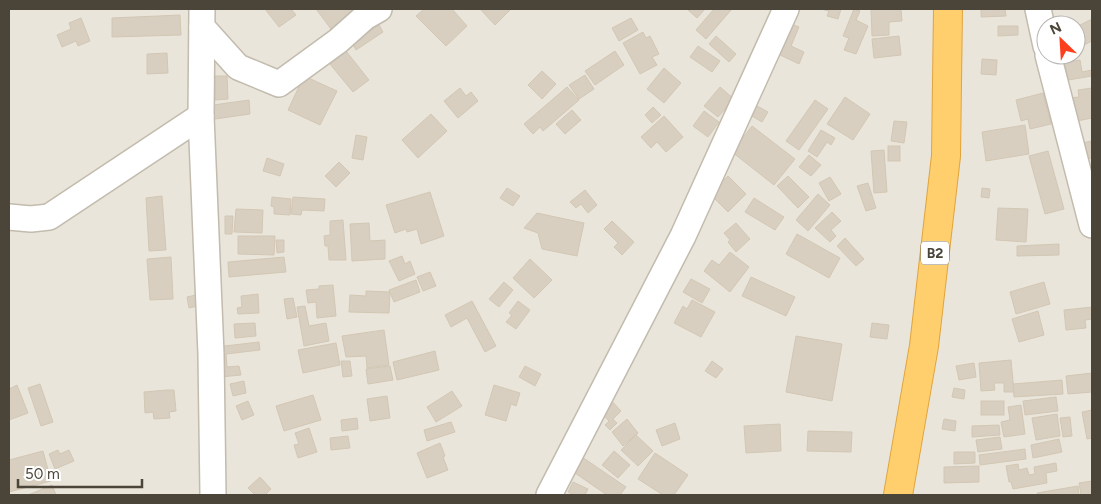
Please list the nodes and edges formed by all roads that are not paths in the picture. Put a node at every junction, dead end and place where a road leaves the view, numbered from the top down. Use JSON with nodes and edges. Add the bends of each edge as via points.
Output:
{"nodes":[{"id":1,"x":379,"y":9,"type":"edge"},
{"id":2,"x":786,"y":9,"type":"edge"},
{"id":3,"x":948,"y":9,"type":"edge"},
{"id":4,"x":202,"y":18,"type":"edge"},
{"id":5,"x":1051,"y":65,"type":"edge"},
{"id":6,"x":201,"y":116,"type":"junction"},
{"id":7,"x":9,"y":217,"type":"edge"},
{"id":8,"x":1092,"y":225,"type":"edge"},
{"id":9,"x":213,"y":495,"type":"edge"},
{"id":10,"x":549,"y":495,"type":"edge"},
{"id":11,"x":898,"y":495,"type":"edge"}],
"edges":[{"from":1,"to":4,"type":"street","via":[[279,84],[238,67]]},
{"from":2,"to":10,"type":"street","via":[[683,236]]},
{"from":3,"to":11,"type":"highway","number":"B2","via":[[946,156],[924,346]]},
{"from":4,"to":6,"type":"street"},
{"from":5,"to":8,"type":"street"},
{"from":6,"to":7,"type":"street","via":[[49,217]]},
{"from":6,"to":9,"type":"street"}]}
